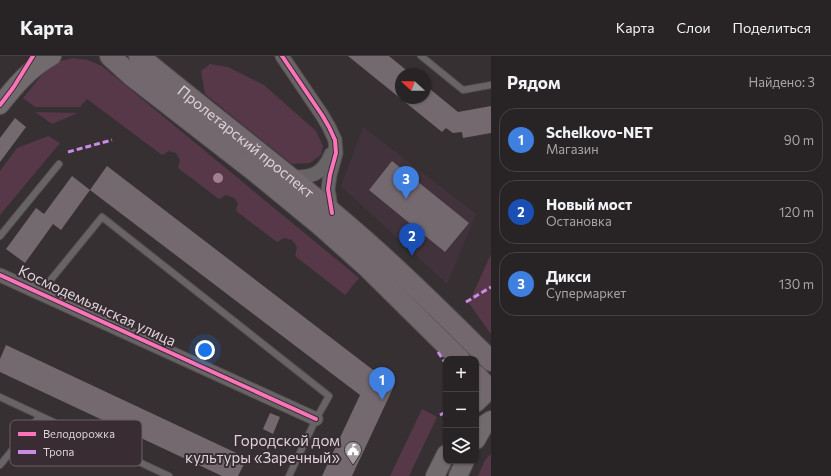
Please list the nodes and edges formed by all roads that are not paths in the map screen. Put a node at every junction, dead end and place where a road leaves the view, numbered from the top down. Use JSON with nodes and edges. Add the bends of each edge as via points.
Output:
{"nodes":[{"id":1,"x":33,"y":56,"type":"edge"},
{"id":2,"x":52,"y":56,"type":"edge"},
{"id":3,"x":139,"y":56,"type":"edge"},
{"id":4,"x":282,"y":56,"type":"edge"},
{"id":5,"x":420,"y":56,"type":"edge"},
{"id":6,"x":111,"y":59,"type":"edge"},
{"id":7,"x":491,"y":85,"type":"edge"},
{"id":8,"x":13,"y":88,"type":"junction"},
{"id":9,"x":0,"y":105,"type":"edge"},
{"id":10,"x":333,"y":135,"type":"junction"},
{"id":11,"x":59,"y":164,"type":"dead end"},
{"id":12,"x":289,"y":177,"type":"junction"},
{"id":13,"x":332,"y":212,"type":"junction"},
{"id":14,"x":0,"y":236,"type":"edge"},
{"id":15,"x":0,"y":275,"type":"edge"},
{"id":16,"x":40,"y":293,"type":"junction"},
{"id":17,"x":457,"y":356,"type":"edge"},
{"id":18,"x":491,"y":361,"type":"edge"},
{"id":19,"x":479,"y":380,"type":"edge"},
{"id":20,"x":487,"y":393,"type":"edge"},
{"id":21,"x":0,"y":398,"type":"edge"},
{"id":22,"x":40,"y":416,"type":"junction"},
{"id":23,"x":316,"y":419,"type":"junction"},
{"id":24,"x":37,"y":420,"type":"edge"},
{"id":25,"x":49,"y":420,"type":"edge"},
{"id":26,"x":491,"y":420,"type":"edge"},
{"id":27,"x":479,"y":434,"type":"edge"},
{"id":28,"x":10,"y":453,"type":"edge"},
{"id":29,"x":443,"y":460,"type":"edge"},
{"id":30,"x":142,"y":463,"type":"edge"},
{"id":31,"x":464,"y":464,"type":"edge"},
{"id":32,"x":0,"y":465,"type":"edge"},
{"id":33,"x":290,"y":475,"type":"edge"},
{"id":34,"x":169,"y":476,"type":"edge"},
{"id":35,"x":297,"y":476,"type":"edge"},
{"id":36,"x":435,"y":476,"type":"edge"},
{"id":37,"x":458,"y":476,"type":"edge"}],
"edges":[{"from":1,"to":8,"type":"street"},
{"from":2,"to":8,"type":"street"},
{"from":3,"to":12,"type":"main road","name":"Пролетарский проспект"},
{"from":4,"to":10,"type":"street"},
{"from":5,"to":7,"type":"lane","via":[[463,90]]},
{"from":6,"to":17,"type":"main road","name":"Пролетарский проспект","via":[[320,225],[366,266]]},
{"from":8,"to":9,"type":"street"},
{"from":10,"to":12,"type":"street","via":[[330,159],[321,171],[300,178]]},
{"from":10,"to":13,"type":"street","via":[[336,153],[328,189]]},
{"from":11,"to":14,"type":"lane"},
{"from":12,"to":13,"type":"main road","name":"Пролетарский проспект"},
{"from":13,"to":18,"type":"main road","name":"Пролетарский проспект","via":[[400,272]]},
{"from":15,"to":16,"type":"street","name":"Космодемьянская улица"},
{"from":16,"to":23,"type":"street","name":"Космодемьянская улица"},
{"from":16,"to":23,"type":"lane","via":[[102,217],[329,396]]},
{"from":19,"to":20,"type":"main road"},
{"from":21,"to":22,"type":"lane"},
{"from":22,"to":24,"type":"lane"},
{"from":22,"to":25,"type":"lane"},
{"from":23,"to":33,"type":"lane"},
{"from":26,"to":27,"type":"street","via":[[484,424]]},
{"from":28,"to":32,"type":"lane"},
{"from":29,"to":36,"type":"street"},
{"from":30,"to":34,"type":"lane"},
{"from":31,"to":37,"type":"street"},
{"from":33,"to":35,"type":"lane"}]}
